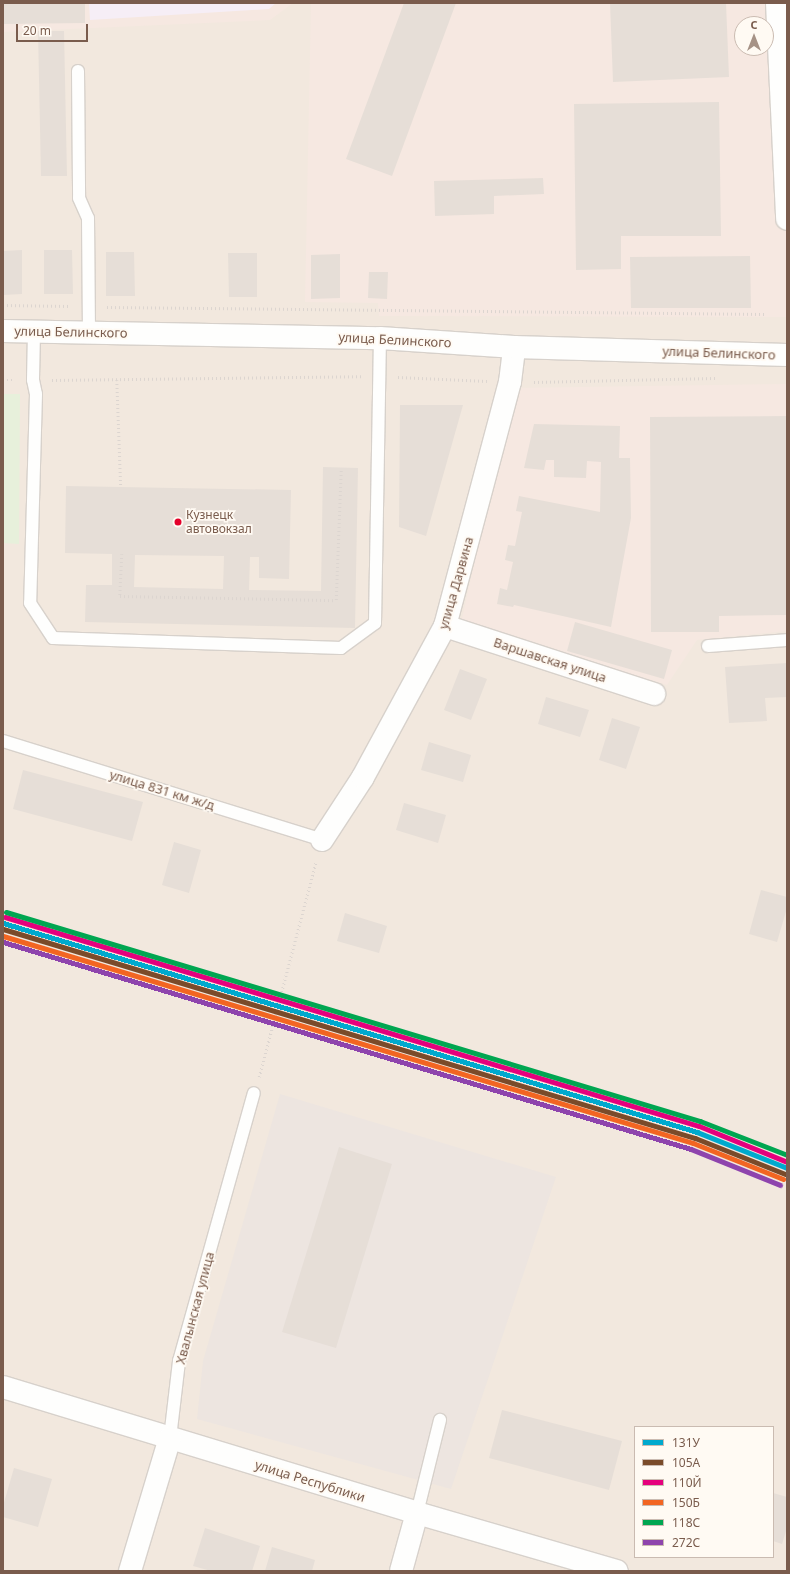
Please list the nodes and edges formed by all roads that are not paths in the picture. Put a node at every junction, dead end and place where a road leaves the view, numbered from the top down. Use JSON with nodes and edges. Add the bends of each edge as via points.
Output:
{"nodes":[{"id":1,"x":777,"y":3,"type":"edge"},
{"id":2,"x":78,"y":71,"type":"dead end"},
{"id":3,"x":787,"y":219,"type":"edge"},
{"id":4,"x":3,"y":331,"type":"edge"},
{"id":5,"x":34,"y":332,"type":"junction"},
{"id":6,"x":89,"y":333,"type":"junction"},
{"id":7,"x":380,"y":338,"type":"junction"},
{"id":8,"x":514,"y":347,"type":"junction"},
{"id":9,"x":787,"y":355,"type":"edge"},
{"id":10,"x":445,"y":626,"type":"junction"},
{"id":11,"x":787,"y":640,"type":"edge"},
{"id":12,"x":708,"y":646,"type":"dead end"},
{"id":13,"x":654,"y":694,"type":"dead end"},
{"id":14,"x":3,"y":741,"type":"edge"},
{"id":15,"x":322,"y":840,"type":"joint"},
{"id":16,"x":254,"y":1093,"type":"road end"},
{"id":17,"x":3,"y":1387,"type":"edge"},
{"id":18,"x":440,"y":1420,"type":"dead end"},
{"id":19,"x":170,"y":1438,"type":"junction"},
{"id":20,"x":417,"y":1513,"type":"junction"},
{"id":21,"x":130,"y":1571,"type":"edge"},
{"id":22,"x":401,"y":1571,"type":"edge"},
{"id":23,"x":617,"y":1571,"type":"edge"}],
"edges":[{"from":1,"to":3,"type":"street"},
{"from":2,"to":6,"type":"lane","via":[[80,198],[88,218]]},
{"from":4,"to":5,"type":"street","name":"улица Белинского"},
{"from":5,"to":6,"type":"street","name":"улица Белинского"},
{"from":5,"to":7,"type":"lane","via":[[33,380],[36,394],[30,603],[53,638],[341,648],[375,623]]},
{"from":6,"to":7,"type":"street","name":"улица Белинского"},
{"from":7,"to":8,"type":"street","name":"улица Белинского"},
{"from":8,"to":9,"type":"street","name":"улица Белинского"},
{"from":8,"to":10,"type":"street","name":"улица Дарвина","via":[[510,382]]},
{"from":10,"to":13,"type":"street","name":"Варшавская улица"},
{"from":10,"to":15,"type":"street","name":"улица Дарвина","via":[[363,777]]},
{"from":11,"to":12,"type":"lane"},
{"from":14,"to":15,"type":"lane","name":"улица 831 км ж/д"},
{"from":16,"to":19,"type":"lane","name":"Хвалынская улица","via":[[179,1361]]},
{"from":17,"to":19,"type":"street","name":"улица Республики"},
{"from":18,"to":20,"type":"lane"},
{"from":19,"to":20,"type":"street","name":"улица Республики"},
{"from":19,"to":21,"type":"street","name":"Хвалынская улица"},
{"from":20,"to":22,"type":"street"},
{"from":20,"to":23,"type":"street","name":"улица Республики"}]}
